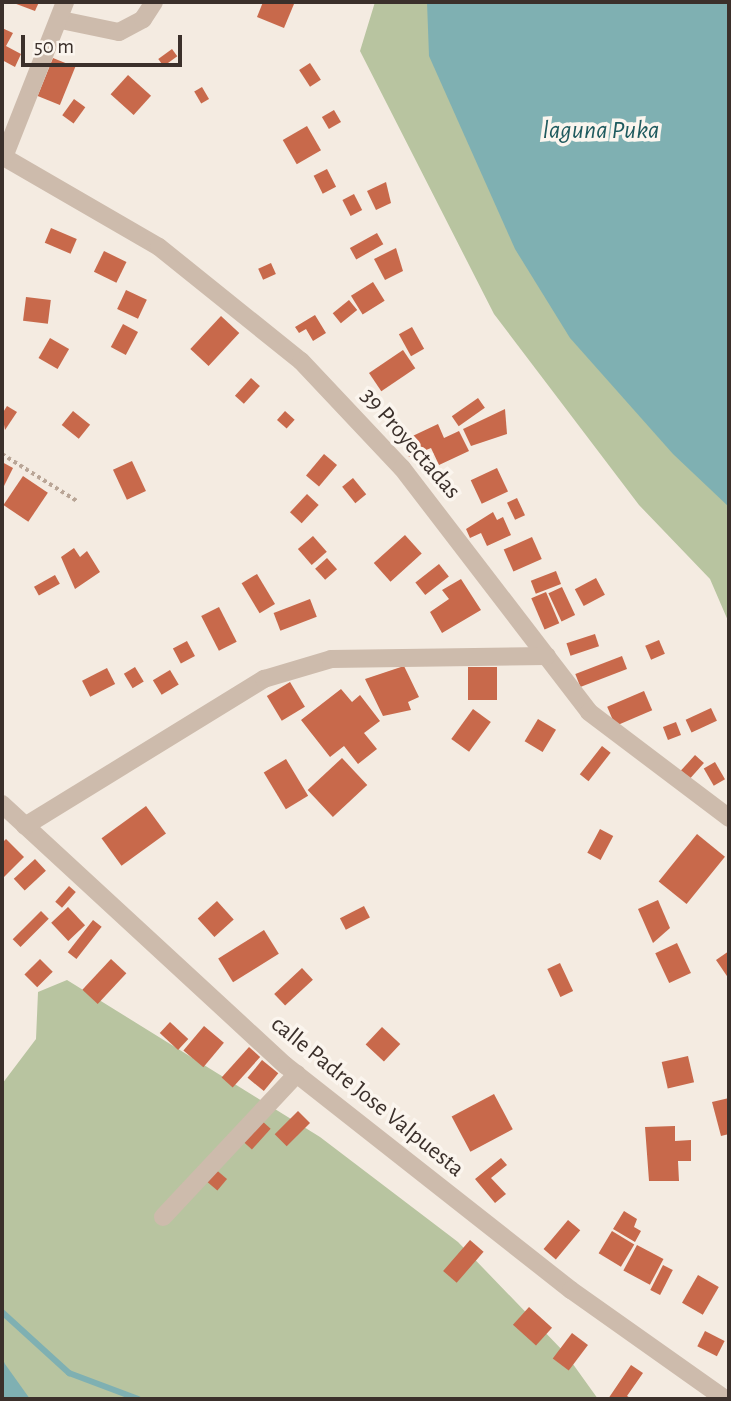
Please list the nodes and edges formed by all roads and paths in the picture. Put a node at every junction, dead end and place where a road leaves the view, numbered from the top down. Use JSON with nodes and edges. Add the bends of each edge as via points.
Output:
{"nodes":[{"id":1,"x":65,"y":2,"type":"edge"},
{"id":2,"x":154,"y":2,"type":"edge"},
{"id":3,"x":61,"y":20,"type":"junction"},
{"id":4,"x":3,"y":157,"type":"edge"},
{"id":5,"x":2,"y":454,"type":"edge"},
{"id":6,"x":77,"y":501,"type":"dead end"},
{"id":7,"x":547,"y":656,"type":"junction"},
{"id":8,"x":2,"y":804,"type":"edge"},
{"id":9,"x":729,"y":818,"type":"edge"},
{"id":10,"x":25,"y":826,"type":"junction"},
{"id":11,"x":297,"y":1074,"type":"junction"},
{"id":12,"x":163,"y":1217,"type":"dead end"},
{"id":13,"x":725,"y":1399,"type":"edge"}],
"edges":[{"from":1,"to":3,"type":"street"},
{"from":2,"to":3,"type":"street","via":[[143,19],[119,32]]},
{"from":3,"to":4,"type":"street"},
{"from":4,"to":7,"type":"street","name":"39 Proyectadas","via":[[159,247],[301,360],[402,468]]},
{"from":5,"to":6,"type":"path"},
{"from":7,"to":9,"type":"street","name":"39 Proyectadas","via":[[589,712]]},
{"from":7,"to":10,"type":"street","via":[[331,659],[274,676]]},
{"from":8,"to":10,"type":"street","name":"calle Padre Jose Valpuesta"},
{"from":10,"to":11,"type":"street","name":"calle Padre Jose Valpuesta"},
{"from":11,"to":12,"type":"street"},
{"from":11,"to":13,"type":"street","name":"calle Padre Jose Valpuesta","via":[[571,1290]]}]}
